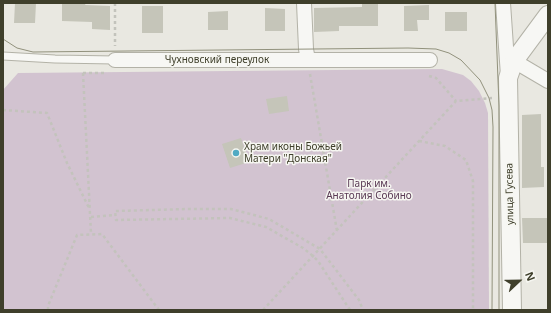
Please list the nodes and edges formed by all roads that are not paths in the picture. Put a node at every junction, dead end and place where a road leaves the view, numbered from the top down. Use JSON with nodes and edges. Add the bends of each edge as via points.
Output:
{"nodes":[{"id":1,"x":304,"y":3,"type":"edge"},
{"id":2,"x":503,"y":3,"type":"edge"},
{"id":3,"x":548,"y":15,"type":"edge"},
{"id":4,"x":3,"y":56,"type":"edge"},
{"id":5,"x":115,"y":60,"type":"joint"},
{"id":6,"x":308,"y":60,"type":"junction"},
{"id":7,"x":430,"y":60,"type":"dead end"},
{"id":8,"x":509,"y":64,"type":"junction"},
{"id":9,"x":548,"y":81,"type":"edge"},
{"id":10,"x":512,"y":310,"type":"edge"}],
"edges":[{"from":1,"to":6,"type":"street"},
{"from":2,"to":8,"type":"street","name":"улица Гусева"},
{"from":3,"to":8,"type":"street"},
{"from":4,"to":5,"type":"lane","name":"Чухновский переулок"},
{"from":5,"to":6,"type":"street","name":"Чухновский переулок"},
{"from":6,"to":7,"type":"street","name":"Чухновский переулок"},
{"from":8,"to":9,"type":"street"},
{"from":8,"to":10,"type":"street","name":"улица Гусева"}]}
